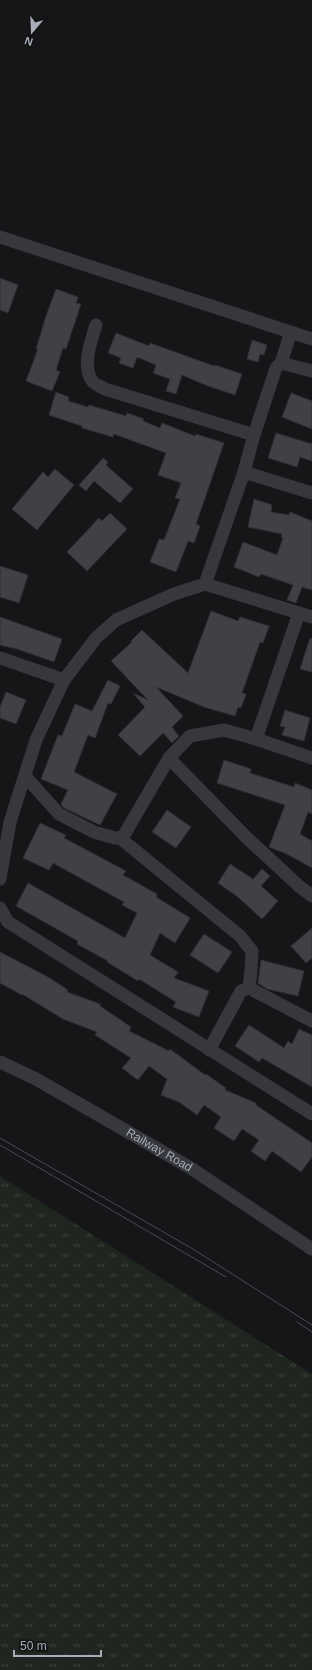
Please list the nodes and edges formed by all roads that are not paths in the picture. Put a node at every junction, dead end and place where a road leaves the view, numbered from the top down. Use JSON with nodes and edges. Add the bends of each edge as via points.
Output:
{"nodes":[{"id":1,"x":0,"y":237,"type":"edge"},
{"id":2,"x":96,"y":325,"type":"dead end"},
{"id":3,"x":291,"y":332,"type":"junction"},
{"id":4,"x":312,"y":339,"type":"edge"},
{"id":5,"x":281,"y":362,"type":"junction"},
{"id":6,"x":312,"y":372,"type":"edge"},
{"id":7,"x":254,"y":435,"type":"junction"},
{"id":8,"x":244,"y":472,"type":"junction"},
{"id":9,"x":312,"y":493,"type":"edge"},
{"id":10,"x":205,"y":584,"type":"junction"},
{"id":11,"x":299,"y":613,"type":"junction"},
{"id":12,"x":312,"y":617,"type":"edge"},
{"id":13,"x":0,"y":658,"type":"edge"},
{"id":14,"x":64,"y":680,"type":"junction"},
{"id":15,"x":256,"y":739,"type":"junction"},
{"id":16,"x":169,"y":758,"type":"junction"},
{"id":17,"x":312,"y":758,"type":"edge"},
{"id":18,"x":24,"y":776,"type":"junction"},
{"id":19,"x":120,"y":838,"type":"junction"},
{"id":20,"x":0,"y":879,"type":"edge"},
{"id":21,"x":312,"y":896,"type":"edge"},
{"id":22,"x":0,"y":908,"type":"edge"},
{"id":23,"x":249,"y":988,"type":"junction"},
{"id":24,"x":312,"y":1021,"type":"edge"},
{"id":25,"x":209,"y":1050,"type":"junction"},
{"id":26,"x":0,"y":1062,"type":"edge"},
{"id":27,"x":312,"y":1114,"type":"edge"},
{"id":28,"x":312,"y":1249,"type":"edge"}],
"edges":[{"from":1,"to":3,"type":"street"},
{"from":2,"to":7,"type":"street","via":[[90,346],[88,368],[93,382],[105,389]]},
{"from":3,"to":4,"type":"street"},
{"from":3,"to":5,"type":"street"},
{"from":5,"to":6,"type":"street"},
{"from":5,"to":7,"type":"street","via":[[276,368]]},
{"from":7,"to":8,"type":"street"},
{"from":8,"to":9,"type":"street"},
{"from":8,"to":10,"type":"street"},
{"from":10,"to":11,"type":"street"},
{"from":10,"to":14,"type":"street","via":[[174,594],[116,620],[96,638]]},
{"from":11,"to":12,"type":"street"},
{"from":11,"to":15,"type":"street"},
{"from":13,"to":14,"type":"street"},
{"from":14,"to":18,"type":"street","via":[[36,740]]},
{"from":15,"to":16,"type":"street","via":[[224,730],[190,736]]},
{"from":15,"to":17,"type":"street"},
{"from":16,"to":19,"type":"street"},
{"from":16,"to":21,"type":"street","via":[[247,838]]},
{"from":18,"to":19,"type":"street","via":[[59,814],[94,832]]},
{"from":18,"to":20,"type":"street","via":[[10,822]]},
{"from":19,"to":23,"type":"street","via":[[240,936],[252,951]]},
{"from":22,"to":25,"type":"street","via":[[8,922]]},
{"from":23,"to":24,"type":"street"},
{"from":23,"to":25,"type":"street","via":[[241,991]]},
{"from":25,"to":27,"type":"street"},
{"from":26,"to":28,"type":"street","name":"Railway Road","via":[[36,1079],[189,1166]]}]}
